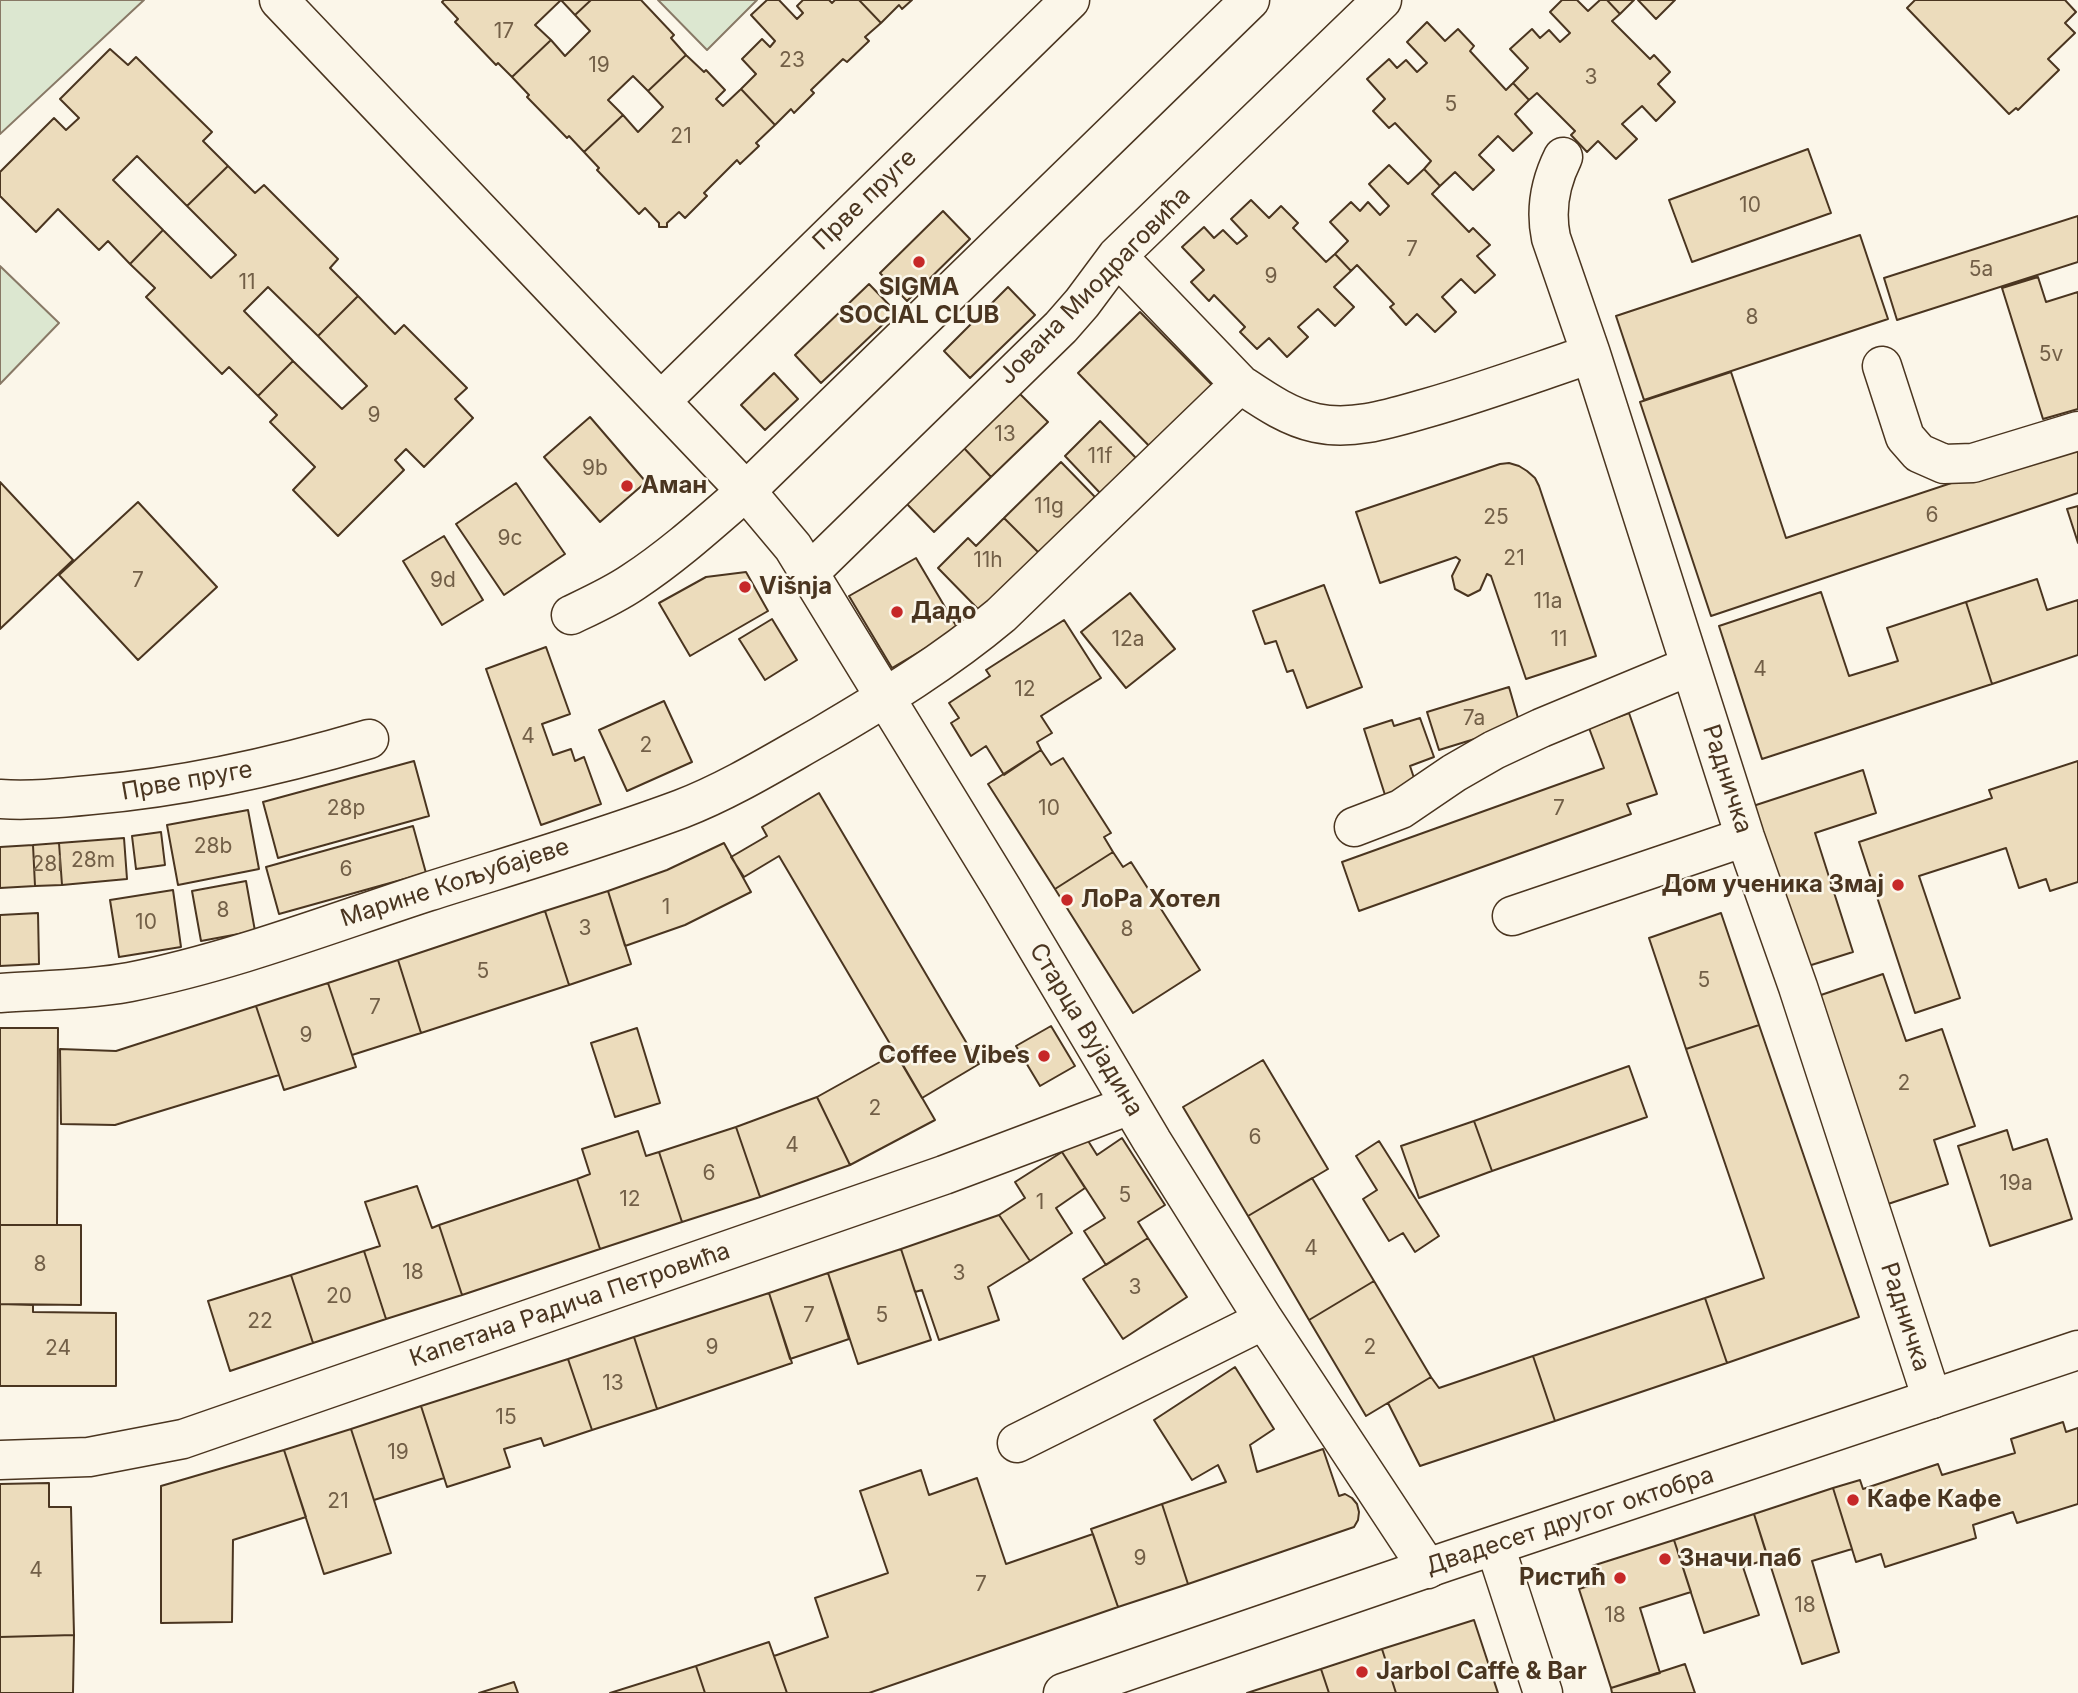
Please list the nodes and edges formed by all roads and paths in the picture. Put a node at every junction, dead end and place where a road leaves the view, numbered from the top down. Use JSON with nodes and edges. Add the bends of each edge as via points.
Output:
{"nodes":[{"id":1,"x":279,"y":0,"type":"edge"},
{"id":2,"x":1070,"y":0,"type":"edge"},
{"id":3,"x":1250,"y":0,"type":"edge"},
{"id":4,"x":1382,"y":0,"type":"edge"},
{"id":5,"x":1563,"y":157,"type":"dead end"},
{"id":6,"x":1117,"y":256,"type":"junction"},
{"id":7,"x":1591,"y":354,"type":"junction"},
{"id":8,"x":1882,"y":366,"type":"dead end"},
{"id":9,"x":1240,"y":384,"type":"junction"},
{"id":10,"x":661,"y":401,"type":"junction"},
{"id":11,"x":2078,"y":431,"type":"edge"},
{"id":12,"x":746,"y":491,"type":"junction"},
{"id":13,"x":809,"y":573,"type":"junction"},
{"id":14,"x":571,"y":615,"type":"dead end"},
{"id":15,"x":1690,"y":666,"type":"junction"},
{"id":16,"x":886,"y":698,"type":"junction"},
{"id":17,"x":369,"y":739,"type":"dead end"},
{"id":18,"x":0,"y":799,"type":"edge"},
{"id":19,"x":1354,"y":827,"type":"dead end"},
{"id":20,"x":1745,"y":837,"type":"junction"},
{"id":21,"x":1512,"y":916,"type":"dead end"},
{"id":22,"x":0,"y":993,"type":"edge"},
{"id":23,"x":1130,"y":1105,"type":"junction"},
{"id":24,"x":1264,"y":1320,"type":"junction"},
{"id":25,"x":2078,"y":1350,"type":"edge"},
{"id":26,"x":1931,"y":1399,"type":"junction"},
{"id":27,"x":1017,"y":1443,"type":"dead end"},
{"id":28,"x":0,"y":1460,"type":"edge"},
{"id":29,"x":1495,"y":1546,"type":"junction"},
{"id":30,"x":1428,"y":1569,"type":"junction"},
{"id":31,"x":1063,"y":1693,"type":"edge"},
{"id":32,"x":1542,"y":1693,"type":"edge"}],
"edges":[{"from":1,"to":10,"type":"street"},
{"from":2,"to":10,"type":"street","name":"Прве пруге"},
{"from":3,"to":12,"type":"street"},
{"from":4,"to":6,"type":"street","name":"Јована Миодраговића"},
{"from":5,"to":7,"type":"street","name":"Радничка","via":[[1554,176],[1547,219]]},
{"from":6,"to":9,"type":"street"},
{"from":6,"to":13,"type":"street","name":"Јована Миодраговића","via":[[1061,327]]},
{"from":7,"to":9,"type":"street","via":[[1462,398],[1351,426],[1317,423],[1284,412]]},
{"from":7,"to":15,"type":"street","name":"Радничка"},
{"from":8,"to":11,"type":"street","via":[[1905,437],[1919,453],[1944,464],[1973,463]]},
{"from":9,"to":16,"type":"street","name":"Марине Кољубајеве","via":[[1001,615],[942,662]]},
{"from":10,"to":12,"type":"street"},
{"from":12,"to":13,"type":"street","name":"Старца Вујадина","via":[[782,531]]},
{"from":12,"to":14,"type":"street","via":[[688,543],[631,584]]},
{"from":13,"to":16,"type":"street","name":"Старца Вујадина"},
{"from":15,"to":19,"type":"street","via":[[1494,750],[1401,809]]},
{"from":15,"to":20,"type":"street","name":"Радничка"},
{"from":16,"to":22,"type":"street","name":"Марине Кољубајеве","via":[[718,793],[668,813],[173,972],[98,987]]},
{"from":16,"to":23,"type":"street","name":"Старца Вујадина"},
{"from":17,"to":18,"type":"street","name":"Прве пруге","via":[[300,759],[141,791]]},
{"from":20,"to":21,"type":"street"},
{"from":20,"to":26,"type":"street","name":"Радничка"},
{"from":23,"to":24,"type":"street","name":"Старца Вујадина"},
{"from":23,"to":28,"type":"street","name":"Капетана Радича Петровића","via":[[944,1175],[183,1439],[89,1457]]},
{"from":24,"to":27,"type":"street"},
{"from":24,"to":30,"type":"street","name":"Старца Вујадина"},
{"from":25,"to":26,"type":"street","name":"Двадесет другог октобра"},
{"from":26,"to":29,"type":"street","name":"Двадесет другог октобра"},
{"from":29,"to":30,"type":"street","name":"Двадесет другог октобра"},
{"from":29,"to":32,"type":"street"},
{"from":30,"to":31,"type":"street","name":"Двадесет другог октобра"}]}
